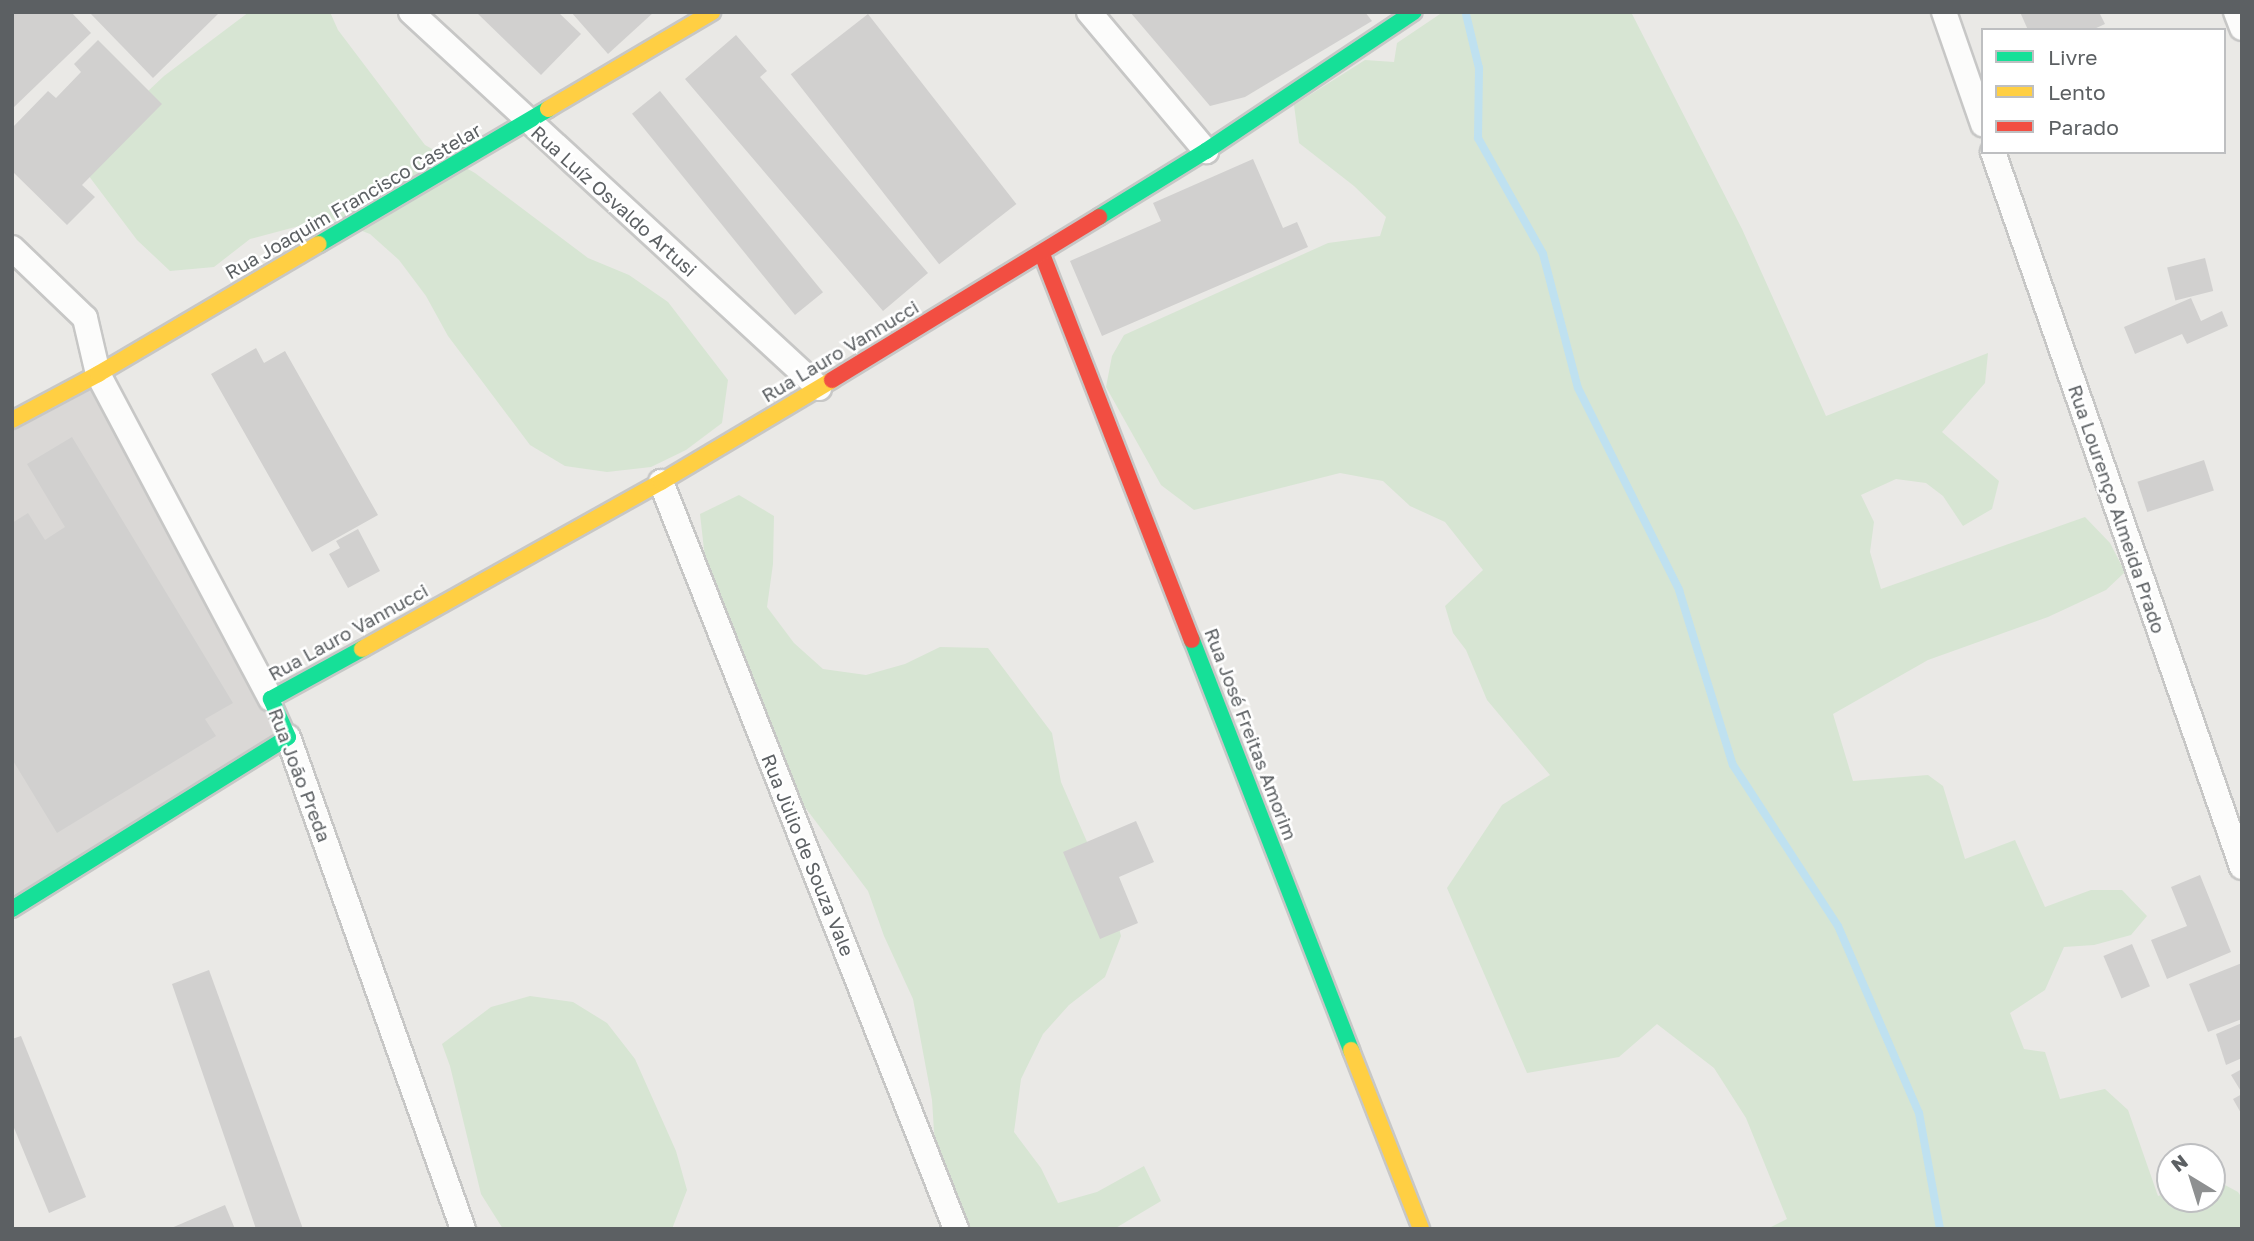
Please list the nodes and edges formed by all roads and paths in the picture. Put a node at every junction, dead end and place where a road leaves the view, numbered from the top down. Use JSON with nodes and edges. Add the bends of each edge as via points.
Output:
{"nodes":[{"id":1,"x":411,"y":12,"type":"edge"},
{"id":2,"x":712,"y":12,"type":"edge"},
{"id":3,"x":1089,"y":12,"type":"edge"},
{"id":4,"x":1414,"y":12,"type":"edge"},
{"id":5,"x":1944,"y":12,"type":"edge"},
{"id":6,"x":2236,"y":12,"type":"edge"},
{"id":7,"x":2242,"y":27,"type":"edge"},
{"id":8,"x":1981,"y":118,"type":"edge"},
{"id":9,"x":528,"y":123,"type":"junction"},
{"id":10,"x":1206,"y":151,"type":"junction"},
{"id":11,"x":1994,"y":154,"type":"edge"},
{"id":12,"x":12,"y":248,"type":"edge"},
{"id":13,"x":1042,"y":254,"type":"junction"},
{"id":14,"x":98,"y":374,"type":"junction"},
{"id":15,"x":819,"y":388,"type":"junction"},
{"id":16,"x":12,"y":420,"type":"edge"},
{"id":17,"x":661,"y":482,"type":"junction"},
{"id":18,"x":271,"y":699,"type":"junction"},
{"id":19,"x":288,"y":737,"type":"junction"},
{"id":20,"x":2242,"y":867,"type":"edge"},
{"id":21,"x":12,"y":909,"type":"edge"},
{"id":22,"x":463,"y":1229,"type":"edge"},
{"id":23,"x":956,"y":1229,"type":"edge"},
{"id":24,"x":1421,"y":1229,"type":"edge"}],
"edges":[{"from":1,"to":9,"type":"street","name":"Rua Luíz Osvaldo Artusi"},
{"from":2,"to":9,"type":"street","name":"Rua Joaquim Francisco Castelar"},
{"from":3,"to":10,"type":"street"},
{"from":4,"to":10,"type":"street","name":"Rua Lauro Vannucci"},
{"from":5,"to":8,"type":"street"},
{"from":6,"to":7,"type":"street"},
{"from":9,"to":14,"type":"street","name":"Rua Joaquim Francisco Castelar"},
{"from":9,"to":15,"type":"street","name":"Rua Luíz Osvaldo Artusi"},
{"from":10,"to":13,"type":"street","name":"Rua Lauro Vannucci"},
{"from":11,"to":20,"type":"street","name":"Rua Lourenço Almeida Prado"},
{"from":12,"to":14,"type":"street","name":"Rua João Preda","via":[[85,318]]},
{"from":13,"to":15,"type":"street","name":"Rua Lauro Vannucci"},
{"from":13,"to":24,"type":"street","name":"Rua José Freitas Amorim"},
{"from":14,"to":16,"type":"street","name":"Rua Joaquim Francisco Castelar"},
{"from":14,"to":18,"type":"street","name":"Rua João Preda"},
{"from":15,"to":17,"type":"street","name":"Rua Lauro Vannucci"},
{"from":17,"to":18,"type":"street","name":"Rua Lauro Vannucci"},
{"from":17,"to":23,"type":"street","name":"Rua Jùlio de Souza Vale"},
{"from":18,"to":19,"type":"street","name":"Rua João Preda"},
{"from":19,"to":21,"type":"street"},
{"from":19,"to":22,"type":"street","name":"Rua João Preda"}]}
